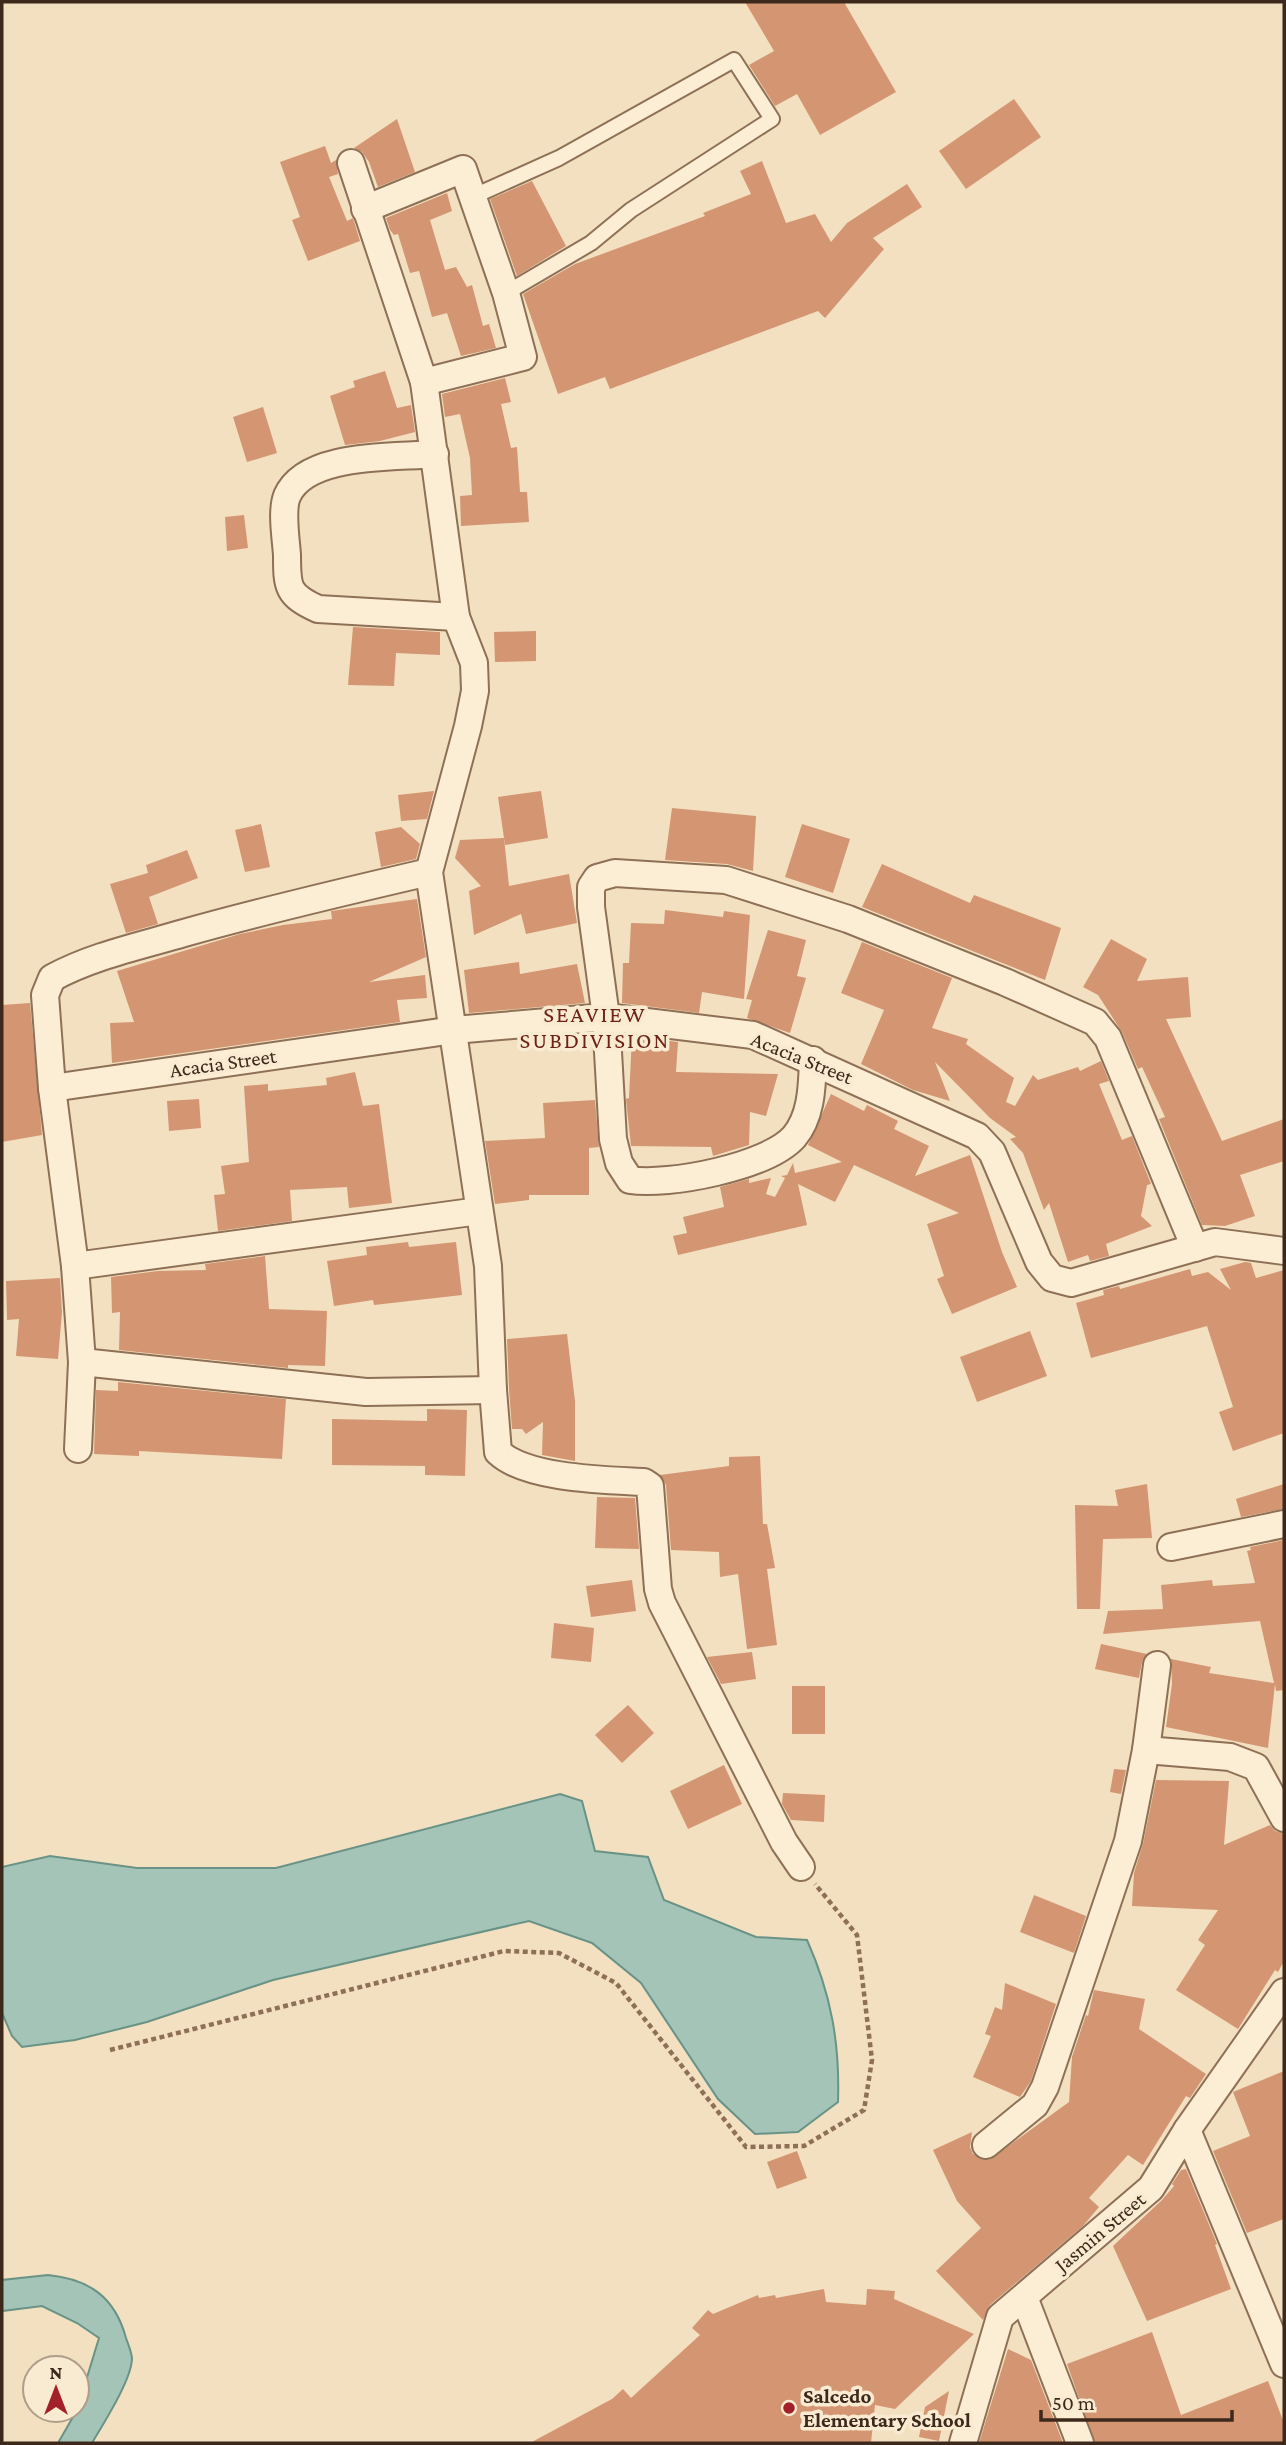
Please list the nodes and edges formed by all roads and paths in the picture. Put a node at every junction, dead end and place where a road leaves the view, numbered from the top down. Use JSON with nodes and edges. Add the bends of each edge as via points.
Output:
{"nodes":[{"id":1,"x":351,"y":163,"type":"dead end"},
{"id":2,"x":472,"y":197,"type":"junction"},
{"id":3,"x":365,"y":209,"type":"junction"},
{"id":4,"x":506,"y":293,"type":"junction"},
{"id":5,"x":424,"y":382,"type":"junction"},
{"id":6,"x":435,"y":454,"type":"junction"},
{"id":7,"x":456,"y":617,"type":"junction"},
{"id":8,"x":429,"y":872,"type":"junction"},
{"id":9,"x":606,"y":1017,"type":"junction"},
{"id":10,"x":454,"y":1030,"type":"junction"},
{"id":11,"x":813,"y":1060,"type":"junction"},
{"id":12,"x":52,"y":1088,"type":"junction"},
{"id":13,"x":479,"y":1211,"type":"junction"},
{"id":14,"x":1195,"y":1248,"type":"junction"},
{"id":15,"x":1284,"y":1251,"type":"edge"},
{"id":16,"x":75,"y":1266,"type":"junction"},
{"id":17,"x":82,"y":1362,"type":"junction"},
{"id":18,"x":493,"y":1390,"type":"junction"},
{"id":19,"x":78,"y":1449,"type":"dead end"},
{"id":20,"x":1284,"y":1524,"type":"edge"},
{"id":21,"x":1171,"y":1547,"type":"dead end"},
{"id":22,"x":1157,"y":1665,"type":"dead end"},
{"id":23,"x":1146,"y":1750,"type":"junction"},
{"id":24,"x":1284,"y":1818,"type":"edge"},
{"id":25,"x":801,"y":1867,"type":"joint"},
{"id":26,"x":1284,"y":1992,"type":"edge"},
{"id":27,"x":110,"y":2050,"type":"dead end"},
{"id":28,"x":1187,"y":2130,"type":"junction"},
{"id":29,"x":986,"y":2145,"type":"dead end"},
{"id":30,"x":1024,"y":2297,"type":"junction"},
{"id":31,"x":1284,"y":2364,"type":"edge"},
{"id":32,"x":963,"y":2443,"type":"edge"},
{"id":33,"x":1080,"y":2443,"type":"edge"}],
"edges":[{"from":1,"to":3,"type":"street"},
{"from":2,"to":3,"type":"street","via":[[463,169]]},
{"from":2,"to":4,"type":"street"},
{"from":2,"to":4,"type":"lane","via":[[559,158],[734,60],[772,119],[631,210],[591,243]]},
{"from":3,"to":5,"type":"street"},
{"from":4,"to":5,"type":"street","via":[[523,357]]},
{"from":5,"to":6,"type":"street"},
{"from":6,"to":7,"type":"street"},
{"from":6,"to":7,"type":"street","via":[[326,464],[299,477],[286,498],[287,583],[298,600],[318,609]]},
{"from":7,"to":8,"type":"street","via":[[474,663],[475,691]]},
{"from":8,"to":10,"type":"street"},
{"from":8,"to":12,"type":"street","via":[[271,909],[69,968],[52,978],[45,995]]},
{"from":9,"to":10,"type":"street","name":"Acacia Street"},
{"from":9,"to":11,"type":"street","name":"Acacia Street","via":[[753,1035]]},
{"from":9,"to":11,"type":"street","via":[[613,1139],[619,1163],[630,1180],[651,1183],[754,1163],[794,1137],[812,1099]]},
{"from":9,"to":14,"type":"street","via":[[591,906],[591,887],[597,878],[615,873],[726,880],[848,919],[1095,1022],[1108,1038]]},
{"from":10,"to":12,"type":"street","name":"Acacia Street"},
{"from":10,"to":13,"type":"street"},
{"from":11,"to":14,"type":"street","name":"Acacia Street","via":[[977,1136],[992,1152],[1039,1262],[1052,1278],[1071,1283]]},
{"from":12,"to":16,"type":"street"},
{"from":13,"to":16,"type":"street"},
{"from":13,"to":18,"type":"street","via":[[488,1266]]},
{"from":14,"to":15,"type":"street","name":"Acacia Street","via":[[1215,1242]]},
{"from":16,"to":17,"type":"street"},
{"from":17,"to":18,"type":"street","via":[[366,1392]]},
{"from":17,"to":19,"type":"street"},
{"from":18,"to":25,"type":"street","via":[[498,1452],[509,1462],[579,1478],[650,1486],[662,1603]]},
{"from":20,"to":21,"type":"street"},
{"from":22,"to":23,"type":"street"},
{"from":23,"to":24,"type":"street","via":[[1230,1757],[1256,1766]]},
{"from":23,"to":29,"type":"street","via":[[1128,1841],[1041,2097]]},
{"from":25,"to":27,"type":"path","via":[[856,1935],[872,2060],[864,2110],[804,2146],[746,2147],[616,1983],[559,1953],[504,1951]]},
{"from":26,"to":28,"type":"street","name":"Jasmin Street"},
{"from":28,"to":30,"type":"street","name":"Jasmin Street","via":[[1151,2189]]},
{"from":28,"to":31,"type":"street"},
{"from":30,"to":32,"type":"street","name":"Jasmin Street","via":[[1000,2316]]},
{"from":30,"to":33,"type":"street"}]}
